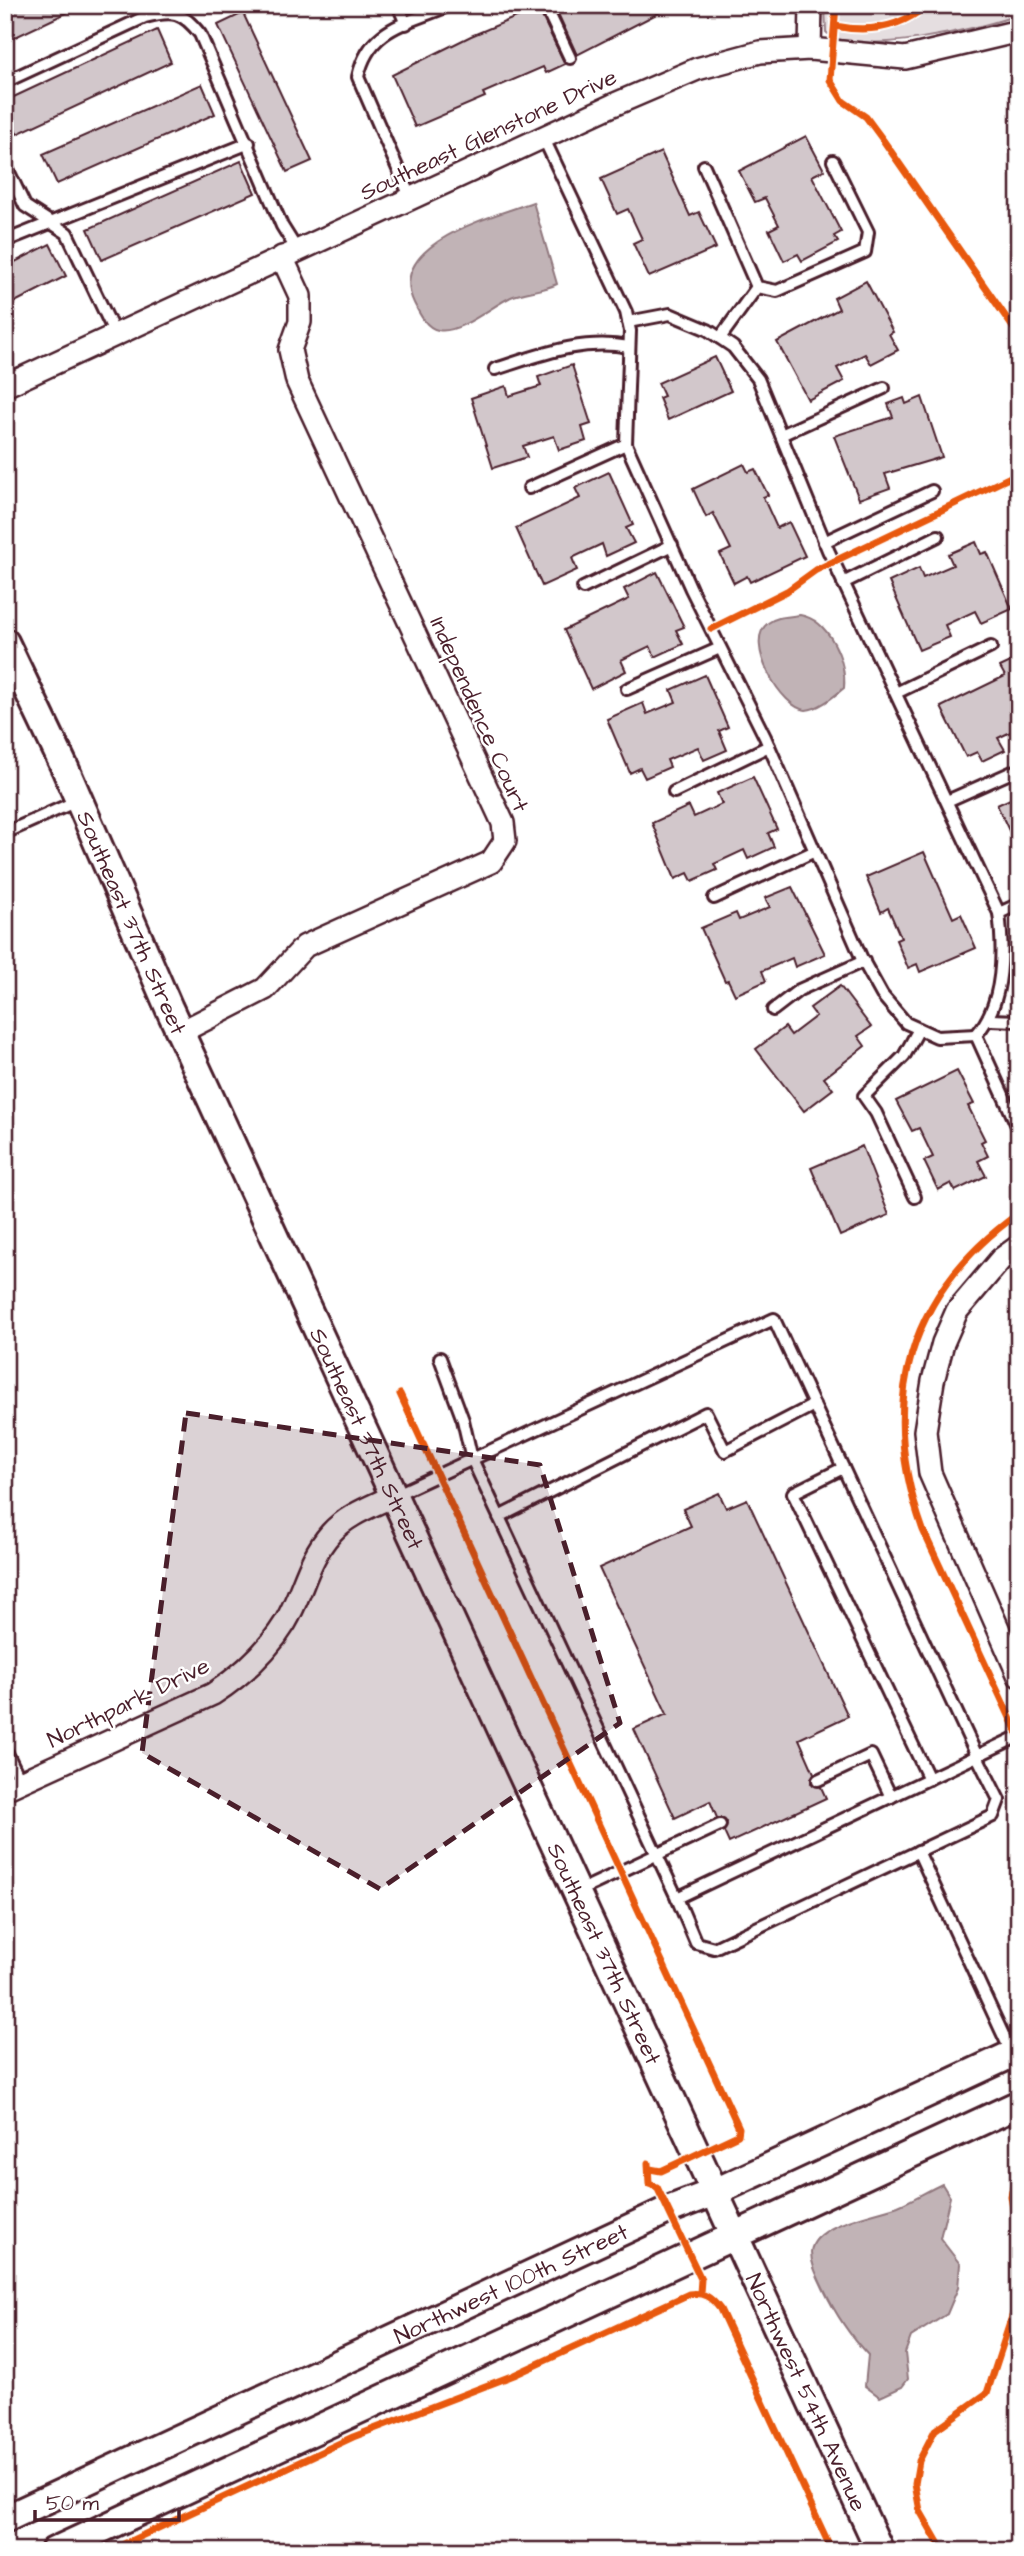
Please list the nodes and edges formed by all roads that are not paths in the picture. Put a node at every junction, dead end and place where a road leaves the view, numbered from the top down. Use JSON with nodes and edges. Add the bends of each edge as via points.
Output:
{"nodes":[{"id":1,"x":398,"y":5,"type":"edge"},
{"id":2,"x":450,"y":5,"type":"edge"},
{"id":3,"x":545,"y":5,"type":"edge"},
{"id":4,"x":811,"y":5,"type":"edge"},
{"id":5,"x":406,"y":23,"type":"junction"},
{"id":6,"x":1019,"y":31,"type":"edge"},
{"id":7,"x":810,"y":49,"type":"junction"},
{"id":8,"x":570,"y":58,"type":"dead end"},
{"id":9,"x":5,"y":82,"type":"edge"},
{"id":10,"x":544,"y":139,"type":"junction"},
{"id":11,"x":249,"y":143,"type":"junction"},
{"id":12,"x":833,"y":161,"type":"dead end"},
{"id":13,"x":5,"y":164,"type":"edge"},
{"id":14,"x":704,"y":166,"type":"dead end"},
{"id":15,"x":411,"y":199,"type":"junction"},
{"id":16,"x":49,"y":222,"type":"junction"},
{"id":17,"x":5,"y":241,"type":"edge"},
{"id":18,"x":290,"y":253,"type":"junction"},
{"id":19,"x":757,"y":287,"type":"junction"},
{"id":20,"x":628,"y":322,"type":"junction"},
{"id":21,"x":116,"y":336,"type":"junction"},
{"id":22,"x":720,"y":338,"type":"junction"},
{"id":23,"x":629,"y":347,"type":"junction"},
{"id":24,"x":495,"y":369,"type":"dead end"},
{"id":25,"x":5,"y":386,"type":"edge"},
{"id":26,"x":884,"y":388,"type":"dead end"},
{"id":27,"x":781,"y":435,"type":"junction"},
{"id":28,"x":626,"y":444,"type":"junction"},
{"id":29,"x":529,"y":488,"type":"dead end"},
{"id":30,"x":932,"y":491,"type":"dead end"},
{"id":31,"x":938,"y":536,"type":"dead end"},
{"id":32,"x":824,"y":542,"type":"junction"},
{"id":33,"x":672,"y":545,"type":"junction"},
{"id":34,"x":843,"y":583,"type":"junction"},
{"id":35,"x":583,"y":588,"type":"dead end"},
{"id":36,"x":5,"y":642,"type":"edge"},
{"id":37,"x":990,"y":647,"type":"dead end"},
{"id":38,"x":720,"y":648,"type":"junction"},
{"id":39,"x":627,"y":688,"type":"dead end"},
{"id":40,"x":896,"y":693,"type":"junction"},
{"id":41,"x":769,"y":746,"type":"junction"},
{"id":42,"x":1019,"y":769,"type":"edge"},
{"id":43,"x":674,"y":792,"type":"dead end"},
{"id":44,"x":79,"y":800,"type":"junction"},
{"id":45,"x":947,"y":801,"type":"junction"},
{"id":46,"x":5,"y":833,"type":"edge"},
{"id":47,"x":815,"y":851,"type":"junction"},
{"id":48,"x":714,"y":898,"type":"dead end"},
{"id":49,"x":1019,"y":904,"type":"edge"},
{"id":50,"x":999,"y":913,"type":"junction"},
{"id":51,"x":864,"y":961,"type":"junction"},
{"id":52,"x":774,"y":1010,"type":"dead end"},
{"id":53,"x":990,"y":1020,"type":"junction"},
{"id":54,"x":1019,"y":1021,"type":"edge"},
{"id":55,"x":919,"y":1029,"type":"junction"},
{"id":56,"x":181,"y":1032,"type":"junction"},
{"id":57,"x":976,"y":1035,"type":"junction"},
{"id":58,"x":1019,"y":1130,"type":"edge"},
{"id":59,"x":915,"y":1197,"type":"dead end"},
{"id":60,"x":1019,"y":1246,"type":"edge"},
{"id":61,"x":440,"y":1358,"type":"dead end"},
{"id":62,"x":814,"y":1405,"type":"junction"},
{"id":63,"x":472,"y":1459,"type":"junction"},
{"id":64,"x":843,"y":1468,"type":"junction"},
{"id":65,"x":395,"y":1495,"type":"junction"},
{"id":66,"x":499,"y":1517,"type":"junction"},
{"id":67,"x":1019,"y":1675,"type":"edge"},
{"id":68,"x":1019,"y":1736,"type":"edge"},
{"id":69,"x":5,"y":1749,"type":"edge"},
{"id":70,"x":977,"y":1756,"type":"junction"},
{"id":71,"x":929,"y":1779,"type":"junction"},
{"id":72,"x":817,"y":1780,"type":"dead end"},
{"id":73,"x":13,"y":1786,"type":"edge"},
{"id":74,"x":891,"y":1797,"type":"junction"},
{"id":75,"x":720,"y":1825,"type":"dead end"},
{"id":76,"x":918,"y":1851,"type":"junction"},
{"id":77,"x":656,"y":1856,"type":"junction"},
{"id":78,"x":579,"y":1891,"type":"junction"},
{"id":79,"x":677,"y":1898,"type":"junction"},
{"id":80,"x":1015,"y":2052,"type":"edge"},
{"id":81,"x":1019,"y":2104,"type":"edge"},
{"id":82,"x":715,"y":2192,"type":"junction"},
{"id":83,"x":734,"y":2233,"type":"junction"},
{"id":84,"x":5,"y":2519,"type":"edge"},
{"id":85,"x":54,"y":2551,"type":"edge"},
{"id":86,"x":880,"y":2551,"type":"edge"}],
"edges":[{"from":1,"to":5,"type":"lane"},
{"from":2,"to":5,"type":"lane"},
{"from":3,"to":8,"type":"lane"},
{"from":4,"to":7,"type":"street"},
{"from":5,"to":15,"type":"lane","via":[[381,34],[362,59],[358,77]]},
{"from":6,"to":7,"type":"street","name":"Southeast Glenstone Drive","via":[[905,58]]},
{"from":7,"to":10,"type":"street","name":"Southeast Glenstone Drive","via":[[760,52],[697,69]]},
{"from":9,"to":11,"type":"lane","via":[[145,17],[168,12],[187,18],[200,34]]},
{"from":10,"to":15,"type":"street","name":"Southeast Glenstone Drive"},
{"from":10,"to":20,"type":"lane"},
{"from":11,"to":16,"type":"lane"},
{"from":11,"to":18,"type":"lane"},
{"from":12,"to":19,"type":"lane","via":[[868,232],[865,252],[777,291]]},
{"from":13,"to":16,"type":"lane","via":[[25,206]]},
{"from":14,"to":19,"type":"lane"},
{"from":15,"to":18,"type":"street","name":"Southeast Glenstone Drive"},
{"from":16,"to":17,"type":"lane"},
{"from":16,"to":21,"type":"lane","via":[[68,233]]},
{"from":18,"to":21,"type":"street","name":"Southeast Glenstone Drive"},
{"from":18,"to":56,"type":"street","name":"Independence Court","via":[[300,296],[300,322],[290,350],[297,381],[503,823],[505,841],[491,862],[304,946],[265,989]]},
{"from":19,"to":22,"type":"lane"},
{"from":20,"to":22,"type":"lane","via":[[670,314]]},
{"from":20,"to":23,"type":"lane"},
{"from":21,"to":25,"type":"street","name":"Southeast Glenstone Drive"},
{"from":22,"to":27,"type":"lane","via":[[758,379]]},
{"from":23,"to":24,"type":"lane","via":[[606,342],[573,345]]},
{"from":23,"to":28,"type":"lane"},
{"from":26,"to":27,"type":"lane"},
{"from":27,"to":32,"type":"lane"},
{"from":28,"to":29,"type":"lane"},
{"from":28,"to":33,"type":"lane"},
{"from":30,"to":32,"type":"lane"},
{"from":31,"to":34,"type":"lane"},
{"from":32,"to":34,"type":"lane"},
{"from":33,"to":35,"type":"lane"},
{"from":33,"to":38,"type":"lane"},
{"from":34,"to":40,"type":"lane"},
{"from":36,"to":44,"type":"street","name":"Southeast 37th Street"},
{"from":37,"to":40,"type":"lane"},
{"from":38,"to":39,"type":"lane"},
{"from":38,"to":41,"type":"lane"},
{"from":40,"to":45,"type":"lane"},
{"from":41,"to":43,"type":"lane"},
{"from":41,"to":47,"type":"lane"},
{"from":42,"to":45,"type":"lane"},
{"from":44,"to":46,"type":"lane"},
{"from":44,"to":56,"type":"street","name":"Southeast 37th Street"},
{"from":45,"to":50,"type":"lane"},
{"from":47,"to":48,"type":"lane"},
{"from":47,"to":51,"type":"lane"},
{"from":49,"to":50,"type":"lane"},
{"from":50,"to":53,"type":"lane","via":[[1003,945]]},
{"from":51,"to":52,"type":"lane","via":[[799,990]]},
{"from":51,"to":55,"type":"lane","via":[[881,995],[906,1023]]},
{"from":53,"to":54,"type":"lane"},
{"from":53,"to":57,"type":"lane"},
{"from":55,"to":57,"type":"lane","via":[[937,1037]]},
{"from":55,"to":59,"type":"lane","via":[[904,1056],[864,1096]]},
{"from":56,"to":65,"type":"street","name":"Southeast 37th Street"},
{"from":57,"to":58,"type":"lane"},
{"from":60,"to":67,"type":"street","via":[[1001,1259],[957,1311],[943,1343],[925,1431],[930,1473]]},
{"from":61,"to":63,"type":"lane"},
{"from":62,"to":63,"type":"lane","via":[[774,1319]]},
{"from":62,"to":64,"type":"lane"},
{"from":62,"to":66,"type":"lane","via":[[725,1451],[706,1413]]},
{"from":63,"to":65,"type":"lane"},
{"from":63,"to":66,"type":"lane"},
{"from":64,"to":70,"type":"lane"},
{"from":64,"to":71,"type":"lane","via":[[793,1493]]},
{"from":65,"to":73,"type":"street","name":"Northpark Drive","via":[[348,1518],[331,1533],[304,1574],[285,1623],[242,1675],[214,1694]]},
{"from":65,"to":78,"type":"street","name":"Southeast 37th Street"},
{"from":66,"to":77,"type":"lane"},
{"from":68,"to":70,"type":"lane"},
{"from":69,"to":73,"type":"lane"},
{"from":70,"to":71,"type":"lane"},
{"from":70,"to":76,"type":"lane","via":[[999,1800],[993,1815]]},
{"from":71,"to":74,"type":"lane"},
{"from":72,"to":74,"type":"lane","via":[[871,1755]]},
{"from":74,"to":79,"type":"lane"},
{"from":75,"to":77,"type":"lane"},
{"from":76,"to":79,"type":"lane","via":[[714,1948],[696,1943]]},
{"from":76,"to":80,"type":"lane"},
{"from":77,"to":78,"type":"lane"},
{"from":77,"to":79,"type":"lane"},
{"from":78,"to":82,"type":"street","name":"Southeast 37th Street"},
{"from":80,"to":82,"type":"street","name":"Northwest 100th Street"},
{"from":81,"to":83,"type":"street"},
{"from":82,"to":83,"type":"street","name":"Southeast 37th Street"},
{"from":82,"to":84,"type":"street","name":"Northwest 100th Street"},
{"from":83,"to":85,"type":"street"},
{"from":83,"to":86,"type":"street","name":"Northwest 54th Avenue"}]}
